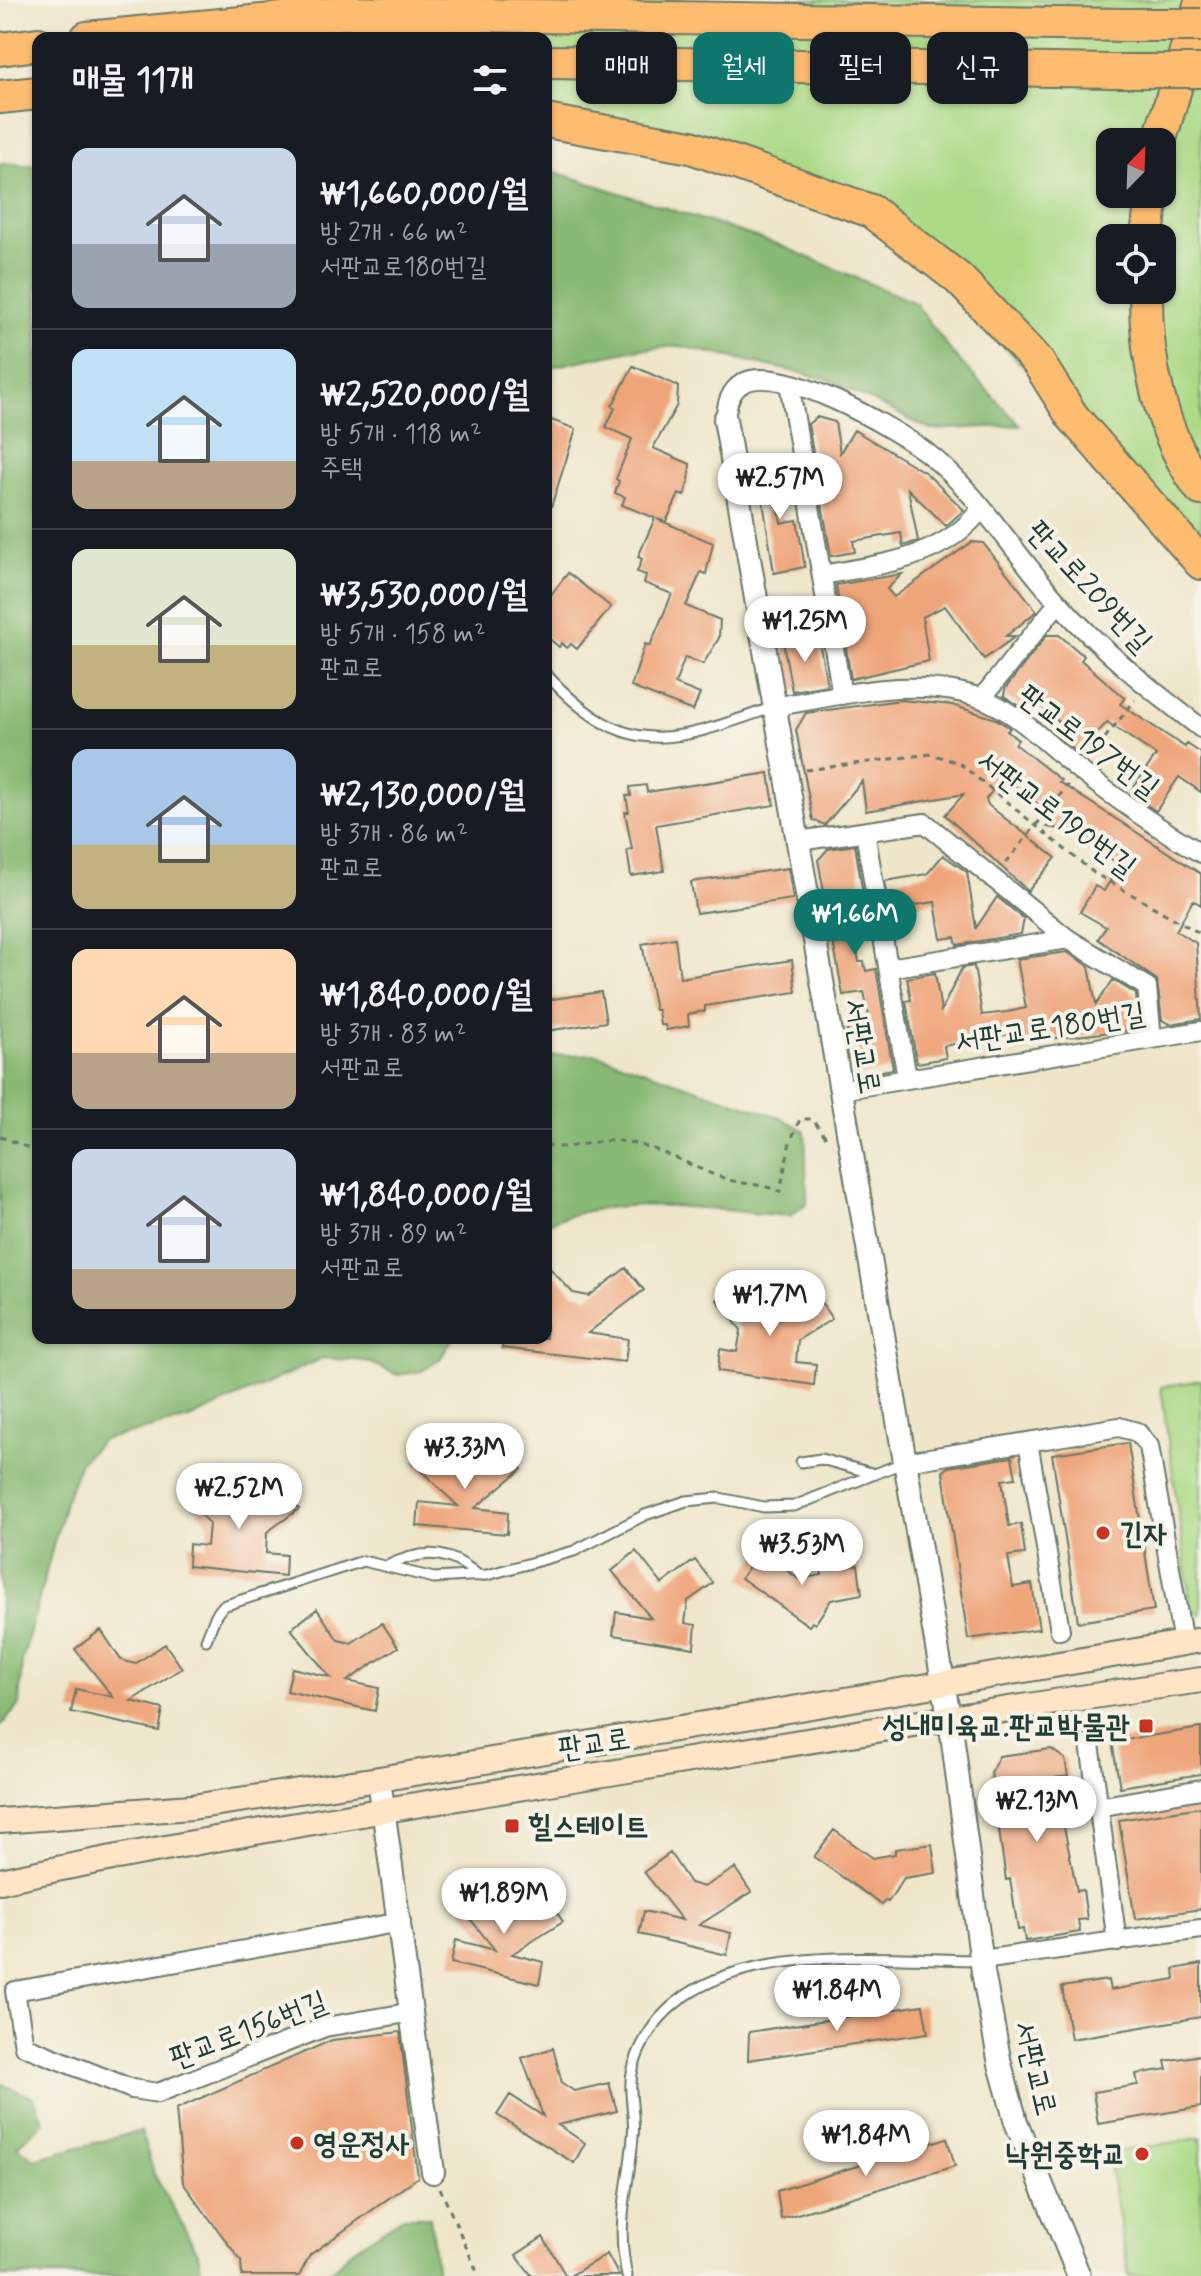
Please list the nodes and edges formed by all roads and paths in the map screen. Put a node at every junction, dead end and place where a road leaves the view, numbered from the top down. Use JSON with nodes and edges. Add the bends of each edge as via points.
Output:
{"nodes":[{"id":1,"x":443,"y":0,"type":"edge"},
{"id":2,"x":1201,"y":2,"type":"edge"},
{"id":3,"x":343,"y":13,"type":"junction"},
{"id":4,"x":1201,"y":25,"type":"edge"},
{"id":5,"x":148,"y":32,"type":"edge"},
{"id":6,"x":32,"y":45,"type":"edge"},
{"id":7,"x":0,"y":49,"type":"edge"},
{"id":8,"x":552,"y":62,"type":"edge"},
{"id":9,"x":1201,"y":71,"type":"edge"},
{"id":10,"x":32,"y":96,"type":"edge"},
{"id":11,"x":0,"y":97,"type":"edge"},
{"id":12,"x":552,"y":122,"type":"edge"},
{"id":13,"x":1163,"y":128,"type":"edge"},
{"id":14,"x":1147,"y":304,"type":"edge"},
{"id":15,"x":789,"y":383,"type":"junction"},
{"id":16,"x":725,"y":419,"type":"joint"},
{"id":17,"x":1201,"y":489,"type":"edge"},
{"id":18,"x":982,"y":508,"type":"junction"},
{"id":19,"x":1201,"y":563,"type":"edge"},
{"id":20,"x":822,"y":575,"type":"junction"},
{"id":21,"x":1058,"y":603,"type":"junction"},
{"id":22,"x":552,"y":678,"type":"edge"},
{"id":23,"x":842,"y":695,"type":"junction"},
{"id":24,"x":982,"y":698,"type":"junction"},
{"id":25,"x":774,"y":707,"type":"junction"},
{"id":26,"x":1201,"y":728,"type":"edge"},
{"id":27,"x":786,"y":773,"type":"junction"},
{"id":28,"x":865,"y":832,"type":"junction"},
{"id":29,"x":798,"y":841,"type":"junction"},
{"id":30,"x":1201,"y":853,"type":"edge"},
{"id":31,"x":1201,"y":934,"type":"edge"},
{"id":32,"x":1068,"y":939,"type":"junction"},
{"id":33,"x":889,"y":968,"type":"junction"},
{"id":34,"x":1201,"y":1031,"type":"edge"},
{"id":35,"x":1152,"y":1039,"type":"junction"},
{"id":36,"x":907,"y":1078,"type":"junction"},
{"id":37,"x":840,"y":1090,"type":"junction"},
{"id":38,"x":0,"y":1136,"type":"edge"},
{"id":39,"x":552,"y":1147,"type":"edge"},
{"id":40,"x":32,"y":1149,"type":"edge"},
{"id":41,"x":853,"y":1167,"type":"junction"},
{"id":42,"x":1028,"y":1442,"type":"junction"},
{"id":43,"x":801,"y":1462,"type":"dead end"},
{"id":44,"x":905,"y":1462,"type":"junction"},
{"id":45,"x":875,"y":1474,"type":"junction"},
{"id":46,"x":387,"y":1566,"type":"junction"},
{"id":47,"x":479,"y":1576,"type":"junction"},
{"id":48,"x":1060,"y":1630,"type":"dead end"},
{"id":49,"x":206,"y":1640,"type":"dead end"},
{"id":50,"x":1192,"y":1642,"type":"edge"},
{"id":51,"x":1201,"y":1680,"type":"edge"},
{"id":52,"x":943,"y":1682,"type":"junction"},
{"id":53,"x":949,"y":1717,"type":"junction"},
{"id":54,"x":1090,"y":1744,"type":"dead end"},
{"id":55,"x":379,"y":1779,"type":"junction"},
{"id":56,"x":1201,"y":1789,"type":"edge"},
{"id":57,"x":1098,"y":1807,"type":"junction"},
{"id":58,"x":384,"y":1811,"type":"junction"},
{"id":59,"x":0,"y":1821,"type":"edge"},
{"id":60,"x":0,"y":1881,"type":"edge"},
{"id":61,"x":401,"y":1922,"type":"junction"},
{"id":62,"x":1201,"y":1929,"type":"edge"},
{"id":63,"x":1117,"y":1942,"type":"junction"},
{"id":64,"x":982,"y":1960,"type":"junction"},
{"id":65,"x":7,"y":1992,"type":"edge"},
{"id":66,"x":413,"y":2012,"type":"junction"},
{"id":67,"x":433,"y":2172,"type":"joint"},
{"id":68,"x":479,"y":2276,"type":"edge"},
{"id":69,"x":627,"y":2276,"type":"edge"},
{"id":70,"x":1079,"y":2276,"type":"edge"}],
"edges":[{"from":1,"to":3,"type":"highway"},
{"from":2,"to":13,"type":"highway"},
{"from":3,"to":4,"type":"highway","bridge":true},
{"from":3,"to":5,"type":"highway"},
{"from":6,"to":7,"type":"highway"},
{"from":8,"to":9,"type":"highway","bridge":true},
{"from":10,"to":11,"type":"highway"},
{"from":12,"to":19,"type":"highway","via":[[691,147],[871,211],[959,279],[1038,362],[1072,416]]},
{"from":14,"to":17,"type":"highway","via":[[1154,384],[1184,466]]},
{"from":15,"to":16,"type":"street","name":"판교로209번길","via":[[759,378],[743,382],[732,392]]},
{"from":15,"to":18,"type":"street","name":"판교로209번길","via":[[858,413],[926,452]]},
{"from":15,"to":20,"type":"street"},
{"from":16,"to":25,"type":"street","name":"서판교로"},
{"from":18,"to":20,"type":"street","via":[[963,532],[930,551]]},
{"from":18,"to":21,"type":"street","name":"판교로209번길"},
{"from":20,"to":23,"type":"street"},
{"from":21,"to":24,"type":"street"},
{"from":21,"to":26,"type":"street","name":"판교로209번길"},
{"from":22,"to":25,"type":"lane","via":[[590,716],[620,732],[674,742]]},
{"from":23,"to":24,"type":"street","name":"판교로197번길","via":[[923,688]]},
{"from":23,"to":25,"type":"street","name":"판교로197번길"},
{"from":24,"to":30,"type":"street","name":"판교로197번길","via":[[1026,724],[1091,778]]},
{"from":25,"to":27,"type":"street","name":"서판교로"},
{"from":27,"to":29,"type":"street","name":"서판교로"},
{"from":27,"to":31,"type":"path","name":"서판교로190번길","via":[[931,754],[959,763],[1094,873]]},
{"from":28,"to":29,"type":"street"},
{"from":28,"to":32,"type":"street","via":[[925,823]]},
{"from":28,"to":33,"type":"street"},
{"from":29,"to":37,"type":"street","name":"서판교로"},
{"from":32,"to":33,"type":"street"},
{"from":32,"to":35,"type":"street","via":[[1147,987]]},
{"from":33,"to":36,"type":"street"},
{"from":34,"to":35,"type":"street","name":"서판교로180번길"},
{"from":35,"to":36,"type":"street","name":"서판교로180번길"},
{"from":36,"to":37,"type":"street","name":"서판교로180번길"},
{"from":37,"to":41,"type":"street","name":"서판교로"},
{"from":38,"to":40,"type":"path"},
{"from":39,"to":41,"type":"path","via":[[622,1141],[728,1180],[780,1192],[800,1119],[812,1119]]},
{"from":41,"to":44,"type":"street","name":"서판교로"},
{"from":42,"to":44,"type":"street"},
{"from":42,"to":48,"type":"street"},
{"from":42,"to":50,"type":"street","via":[[1119,1427],[1144,1438]]},
{"from":43,"to":45,"type":"lane","via":[[821,1459]]},
{"from":44,"to":45,"type":"lane"},
{"from":44,"to":52,"type":"street","name":"서판교로"},
{"from":45,"to":47,"type":"lane","via":[[794,1506],[764,1507],[719,1498],[686,1501],[574,1551]]},
{"from":46,"to":47,"type":"lane","via":[[434,1578]]},
{"from":46,"to":47,"type":"lane","via":[[408,1556],[437,1553],[463,1562]]},
{"from":46,"to":49,"type":"lane","via":[[363,1561],[237,1600],[216,1615]]},
{"from":50,"to":52,"type":"main road","name":"판교로"},
{"from":51,"to":53,"type":"main road","name":"판교로"},
{"from":52,"to":53,"type":"street","name":"서판교로"},
{"from":52,"to":55,"type":"main road","name":"판교로"},
{"from":53,"to":58,"type":"main road","name":"판교로"},
{"from":53,"to":64,"type":"street","name":"서판교로"},
{"from":54,"to":57,"type":"street"},
{"from":55,"to":58,"type":"street"},
{"from":55,"to":59,"type":"main road","name":"판교로","via":[[192,1807]]},
{"from":56,"to":57,"type":"street"},
{"from":57,"to":63,"type":"street"},
{"from":58,"to":60,"type":"main road","name":"판교로"},
{"from":58,"to":61,"type":"street"},
{"from":61,"to":65,"type":"street","name":"판교로156번길"},
{"from":61,"to":66,"type":"street"},
{"from":62,"to":63,"type":"street"},
{"from":63,"to":64,"type":"street"},
{"from":64,"to":69,"type":"lane","via":[[793,1959],[743,1970],[669,2008],[646,2037],[629,2085],[633,2137],[620,2234]]},
{"from":64,"to":70,"type":"street","name":"서판교로","via":[[1016,2122]]},
{"from":65,"to":66,"type":"street","name":"판교로156번길","via":[[24,2046],[145,2092],[173,2090],[325,2027]]},
{"from":66,"to":67,"type":"street"},
{"from":67,"to":68,"type":"path"}]}
